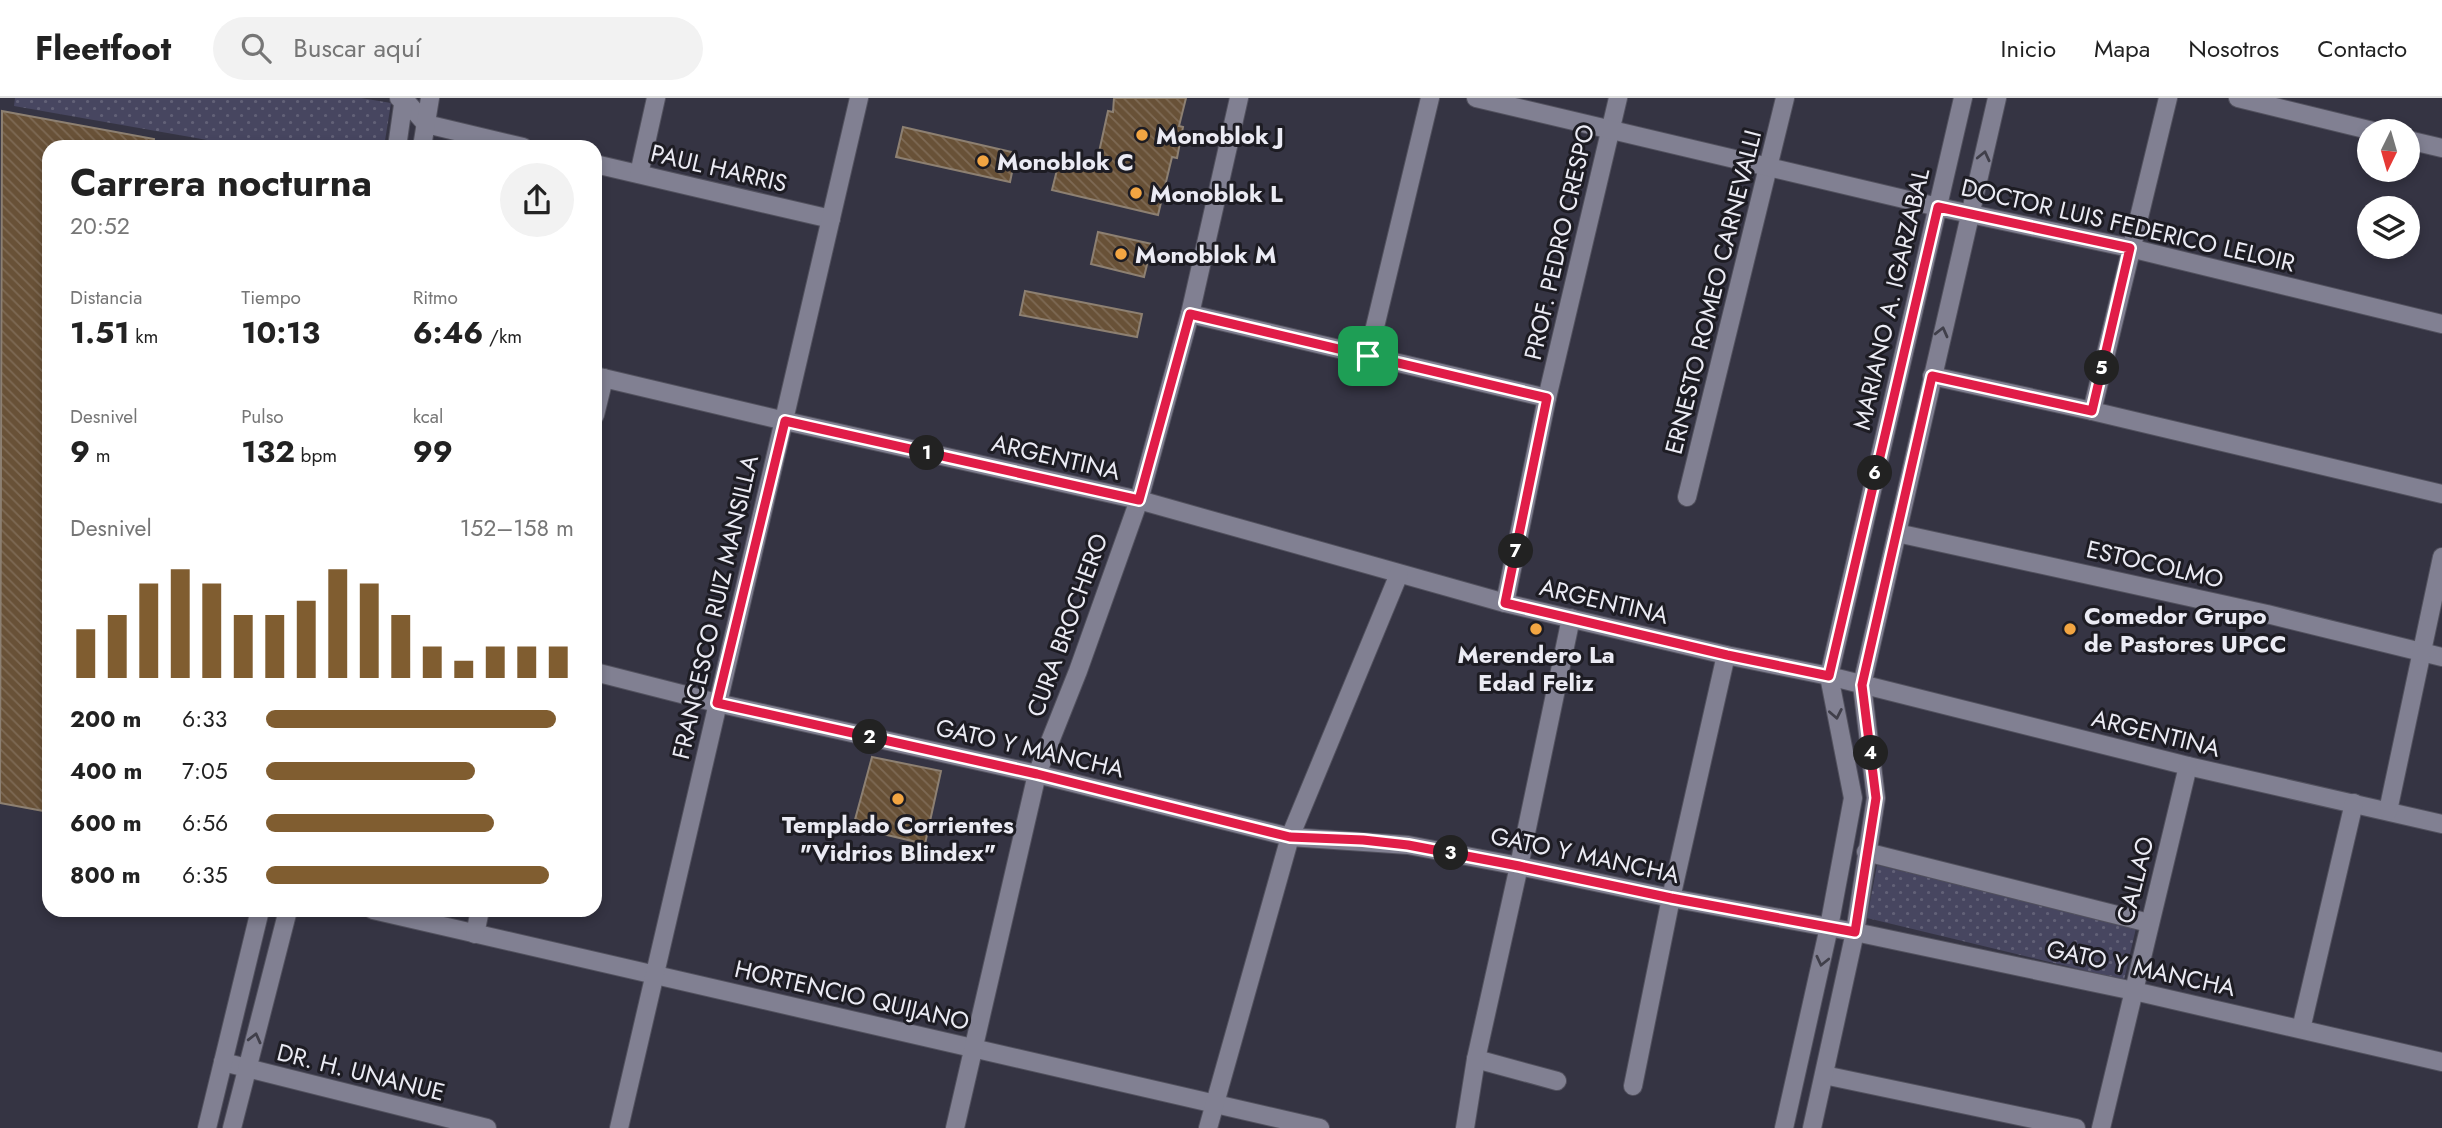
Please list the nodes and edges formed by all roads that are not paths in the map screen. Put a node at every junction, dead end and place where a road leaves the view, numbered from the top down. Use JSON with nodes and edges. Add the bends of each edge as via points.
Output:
{"nodes":[{"id":1,"x":402,"y":98,"type":"edge"},
{"id":2,"x":430,"y":98,"type":"edge"},
{"id":3,"x":656,"y":98,"type":"edge"},
{"id":4,"x":859,"y":98,"type":"edge"},
{"id":5,"x":1239,"y":98,"type":"edge"},
{"id":6,"x":1430,"y":98,"type":"edge"},
{"id":7,"x":1476,"y":98,"type":"edge"},
{"id":8,"x":1618,"y":98,"type":"edge"},
{"id":9,"x":1785,"y":98,"type":"edge"},
{"id":10,"x":1964,"y":98,"type":"edge"},
{"id":11,"x":1997,"y":98,"type":"edge"},
{"id":12,"x":2168,"y":98,"type":"edge"},
{"id":13,"x":2238,"y":98,"type":"edge"},
{"id":14,"x":426,"y":124,"type":"junction"},
{"id":15,"x":2357,"y":127,"type":"edge"},
{"id":16,"x":1611,"y":130,"type":"junction"},
{"id":17,"x":398,"y":140,"type":"edge"},
{"id":18,"x":423,"y":140,"type":"edge"},
{"id":19,"x":493,"y":140,"type":"edge"},
{"id":20,"x":2420,"y":143,"type":"edge"},
{"id":21,"x":2442,"y":148,"type":"edge"},
{"id":22,"x":602,"y":166,"type":"edge"},
{"id":23,"x":1770,"y":166,"type":"junction"},
{"id":24,"x":639,"y":174,"type":"junction"},
{"id":25,"x":1938,"y":207,"type":"junction"},
{"id":26,"x":1971,"y":214,"type":"junction"},
{"id":27,"x":831,"y":219,"type":"junction"},
{"id":28,"x":2130,"y":248,"type":"junction"},
{"id":29,"x":1190,"y":314,"type":"junction"},
{"id":30,"x":2442,"y":324,"type":"edge"},
{"id":31,"x":1368,"y":356,"type":"junction"},
{"id":32,"x":1932,"y":376,"type":"junction"},
{"id":33,"x":602,"y":378,"type":"edge"},
{"id":34,"x":1547,"y":398,"type":"junction"},
{"id":35,"x":2092,"y":411,"type":"junction"},
{"id":36,"x":785,"y":421,"type":"junction"},
{"id":37,"x":2442,"y":494,"type":"edge"},
{"id":38,"x":1687,"y":497,"type":"dead end"},
{"id":39,"x":1139,"y":500,"type":"junction"},
{"id":40,"x":1897,"y":533,"type":"junction"},
{"id":41,"x":2442,"y":557,"type":"edge"},
{"id":42,"x":1399,"y":574,"type":"junction"},
{"id":43,"x":1505,"y":603,"type":"junction"},
{"id":44,"x":1571,"y":618,"type":"junction"},
{"id":45,"x":2421,"y":652,"type":"junction"},
{"id":46,"x":1727,"y":655,"type":"junction"},
{"id":47,"x":2442,"y":657,"type":"edge"},
{"id":48,"x":602,"y":674,"type":"edge"},
{"id":49,"x":1829,"y":676,"type":"junction"},
{"id":50,"x":1862,"y":685,"type":"junction"},
{"id":51,"x":717,"y":703,"type":"junction"},
{"id":52,"x":2188,"y":766,"type":"junction"},
{"id":53,"x":1037,"y":774,"type":"junction"},
{"id":54,"x":2354,"y":803,"type":"junction"},
{"id":55,"x":2388,"y":811,"type":"junction"},
{"id":56,"x":2442,"y":824,"type":"edge"},
{"id":57,"x":1290,"y":837,"type":"junction"},
{"id":58,"x":1866,"y":852,"type":"junction"},
{"id":59,"x":1519,"y":866,"type":"junction"},
{"id":60,"x":1671,"y":898,"type":"junction"},
{"id":61,"x":258,"y":917,"type":"edge"},
{"id":62,"x":286,"y":917,"type":"edge"},
{"id":63,"x":403,"y":917,"type":"edge"},
{"id":64,"x":479,"y":917,"type":"edge"},
{"id":65,"x":2149,"y":923,"type":"junction"},
{"id":66,"x":1829,"y":927,"type":"junction"},
{"id":67,"x":1855,"y":932,"type":"junction"},
{"id":68,"x":475,"y":934,"type":"junction"},
{"id":69,"x":655,"y":975,"type":"junction"},
{"id":70,"x":2134,"y":991,"type":"junction"},
{"id":71,"x":2301,"y":1029,"type":"junction"},
{"id":72,"x":973,"y":1048,"type":"junction"},
{"id":73,"x":1476,"y":1059,"type":"junction"},
{"id":74,"x":223,"y":1062,"type":"junction"},
{"id":75,"x":2442,"y":1062,"type":"edge"},
{"id":76,"x":247,"y":1069,"type":"junction"},
{"id":77,"x":1824,"y":1075,"type":"junction"},
{"id":78,"x":1557,"y":1081,"type":"dead end"},
{"id":79,"x":1633,"y":1086,"type":"dead end"},
{"id":80,"x":1215,"y":1103,"type":"junction"},
{"id":81,"x":207,"y":1128,"type":"edge"},
{"id":82,"x":232,"y":1128,"type":"edge"},
{"id":83,"x":487,"y":1128,"type":"edge"},
{"id":84,"x":619,"y":1128,"type":"edge"},
{"id":85,"x":955,"y":1128,"type":"edge"},
{"id":86,"x":1208,"y":1128,"type":"edge"},
{"id":87,"x":1320,"y":1128,"type":"edge"},
{"id":88,"x":1465,"y":1128,"type":"edge"},
{"id":89,"x":1784,"y":1128,"type":"edge"},
{"id":90,"x":1812,"y":1128,"type":"edge"},
{"id":91,"x":2076,"y":1128,"type":"edge"},
{"id":92,"x":2101,"y":1128,"type":"edge"}],
"edges":[{"from":1,"to":14,"type":"street"},
{"from":1,"to":17,"type":"street"},
{"from":2,"to":14,"type":"street"},
{"from":3,"to":24,"type":"street"},
{"from":4,"to":27,"type":"street","name":"FRANCESCO RUIZ MANSILLA"},
{"from":5,"to":29,"type":"street","name":"CURA BROCHERO"},
{"from":6,"to":31,"type":"street"},
{"from":7,"to":16,"type":"street","name":"DOCTOR LUIS FEDERICO LELOIR"},
{"from":8,"to":16,"type":"street","name":"PROF. PEDRO CRESPO"},
{"from":9,"to":23,"type":"street","name":"ERNESTO ROMEO CARNEVALLI"},
{"from":10,"to":25,"type":"street","name":"MARIANO A. IGARZABAL"},
{"from":26,"to":11,"type":"street","one_way":true},
{"from":12,"to":28,"type":"street"},
{"from":13,"to":15,"type":"street"},
{"from":14,"to":18,"type":"street"},
{"from":14,"to":19,"type":"street"},
{"from":16,"to":23,"type":"street","name":"DOCTOR LUIS FEDERICO LELOIR"},
{"from":16,"to":34,"type":"street","name":"PROF. PEDRO CRESPO"},
{"from":20,"to":21,"type":"street"},
{"from":22,"to":24,"type":"street","name":"PAUL HARRIS"},
{"from":23,"to":25,"type":"street","name":"DOCTOR LUIS FEDERICO LELOIR"},
{"from":23,"to":38,"type":"street","name":"ERNESTO ROMEO CARNEVALLI"},
{"from":24,"to":27,"type":"street","name":"PAUL HARRIS"},
{"from":25,"to":26,"type":"street","name":"DOCTOR LUIS FEDERICO LELOIR"},
{"from":25,"to":49,"type":"street","name":"MARIANO A. IGARZABAL"},
{"from":26,"to":28,"type":"street","name":"DOCTOR LUIS FEDERICO LELOIR"},
{"from":32,"to":26,"type":"street","one_way":true},
{"from":27,"to":36,"type":"street","name":"FRANCESCO RUIZ MANSILLA"},
{"from":28,"to":30,"type":"street","name":"DOCTOR LUIS FEDERICO LELOIR"},
{"from":28,"to":35,"type":"street"},
{"from":29,"to":31,"type":"street"},
{"from":29,"to":39,"type":"street","name":"CURA BROCHERO"},
{"from":31,"to":34,"type":"street"},
{"from":32,"to":35,"type":"street"},
{"from":32,"to":40,"type":"street"},
{"from":33,"to":36,"type":"street","name":"ARGENTINA"},
{"from":34,"to":43,"type":"street","name":"PROF. PEDRO CRESPO"},
{"from":35,"to":37,"type":"street"},
{"from":36,"to":39,"type":"street","name":"ARGENTINA"},
{"from":36,"to":51,"type":"street","name":"FRANCESCO RUIZ MANSILLA"},
{"from":39,"to":42,"type":"street","name":"ARGENTINA"},
{"from":39,"to":53,"type":"street","name":"CURA BROCHERO"},
{"from":40,"to":45,"type":"street","name":"ESTOCOLMO"},
{"from":40,"to":50,"type":"street"},
{"from":41,"to":45,"type":"street"},
{"from":42,"to":43,"type":"street","name":"ARGENTINA"},
{"from":42,"to":57,"type":"street"},
{"from":43,"to":44,"type":"street","name":"ARGENTINA"},
{"from":44,"to":46,"type":"street","name":"ARGENTINA"},
{"from":44,"to":59,"type":"street"},
{"from":45,"to":47,"type":"street","name":"ESTOCOLMO"},
{"from":45,"to":55,"type":"street"},
{"from":46,"to":49,"type":"street","name":"ARGENTINA"},
{"from":46,"to":60,"type":"street"},
{"from":48,"to":51,"type":"street","name":"GATO Y MANCHA"},
{"from":49,"to":50,"type":"street","name":"ARGENTINA"},
{"from":49,"to":66,"type":"street","name":"MARIANO A. IGARZABAL","one_way":true,"via":[[1853,798]]},
{"from":50,"to":52,"type":"street","name":"ARGENTINA"},
{"from":50,"to":58,"type":"street","via":[[1876,798]]},
{"from":51,"to":53,"type":"street","name":"GATO Y MANCHA"},
{"from":51,"to":69,"type":"street","name":"FRANCESCO RUIZ MANSILLA"},
{"from":52,"to":54,"type":"street","name":"ARGENTINA"},
{"from":52,"to":65,"type":"street","name":"CALLAO"},
{"from":53,"to":57,"type":"street","name":"GATO Y MANCHA"},
{"from":53,"to":72,"type":"street","name":"CURA BROCHERO"},
{"from":54,"to":55,"type":"street","name":"ARGENTINA"},
{"from":54,"to":71,"type":"street"},
{"from":55,"to":56,"type":"street","name":"ARGENTINA"},
{"from":57,"to":59,"type":"street","name":"GATO Y MANCHA","via":[[1408,845]]},
{"from":57,"to":80,"type":"street"},
{"from":58,"to":65,"type":"street"},
{"from":58,"to":67,"type":"street"},
{"from":59,"to":60,"type":"street","name":"GATO Y MANCHA"},
{"from":59,"to":73,"type":"street"},
{"from":60,"to":66,"type":"street","name":"GATO Y MANCHA"},
{"from":60,"to":79,"type":"street"},
{"from":61,"to":74,"type":"street"},
{"from":76,"to":62,"type":"street","one_way":true},
{"from":63,"to":68,"type":"street","name":"HORTENCIO QUIJANO"},
{"from":64,"to":68,"type":"street"},
{"from":65,"to":70,"type":"street","name":"CALLAO"},
{"from":66,"to":67,"type":"street","name":"GATO Y MANCHA"},
{"from":66,"to":89,"type":"street","name":"MARIANO A. IGARZABAL","one_way":true},
{"from":67,"to":70,"type":"street","name":"GATO Y MANCHA"},
{"from":67,"to":77,"type":"street"},
{"from":68,"to":69,"type":"street","name":"HORTENCIO QUIJANO"},
{"from":69,"to":72,"type":"street","name":"HORTENCIO QUIJANO"},
{"from":69,"to":84,"type":"street","name":"FRANCESCO RUIZ MANSILLA"},
{"from":70,"to":71,"type":"street","name":"GATO Y MANCHA"},
{"from":70,"to":92,"type":"street","name":"CALLAO"},
{"from":71,"to":75,"type":"street","name":"GATO Y MANCHA"},
{"from":72,"to":80,"type":"street","name":"HORTENCIO QUIJANO"},
{"from":72,"to":85,"type":"street","name":"CURA BROCHERO"},
{"from":73,"to":78,"type":"street"},
{"from":73,"to":88,"type":"street"},
{"from":74,"to":76,"type":"street","name":"DR. H. UNANUE"},
{"from":74,"to":81,"type":"street"},
{"from":76,"to":82,"type":"street"},
{"from":76,"to":83,"type":"street","name":"DR. H. UNANUE"},
{"from":77,"to":90,"type":"street"},
{"from":77,"to":91,"type":"street"},
{"from":80,"to":86,"type":"street"},
{"from":80,"to":87,"type":"street","name":"HORTENCIO QUIJANO"}]}
